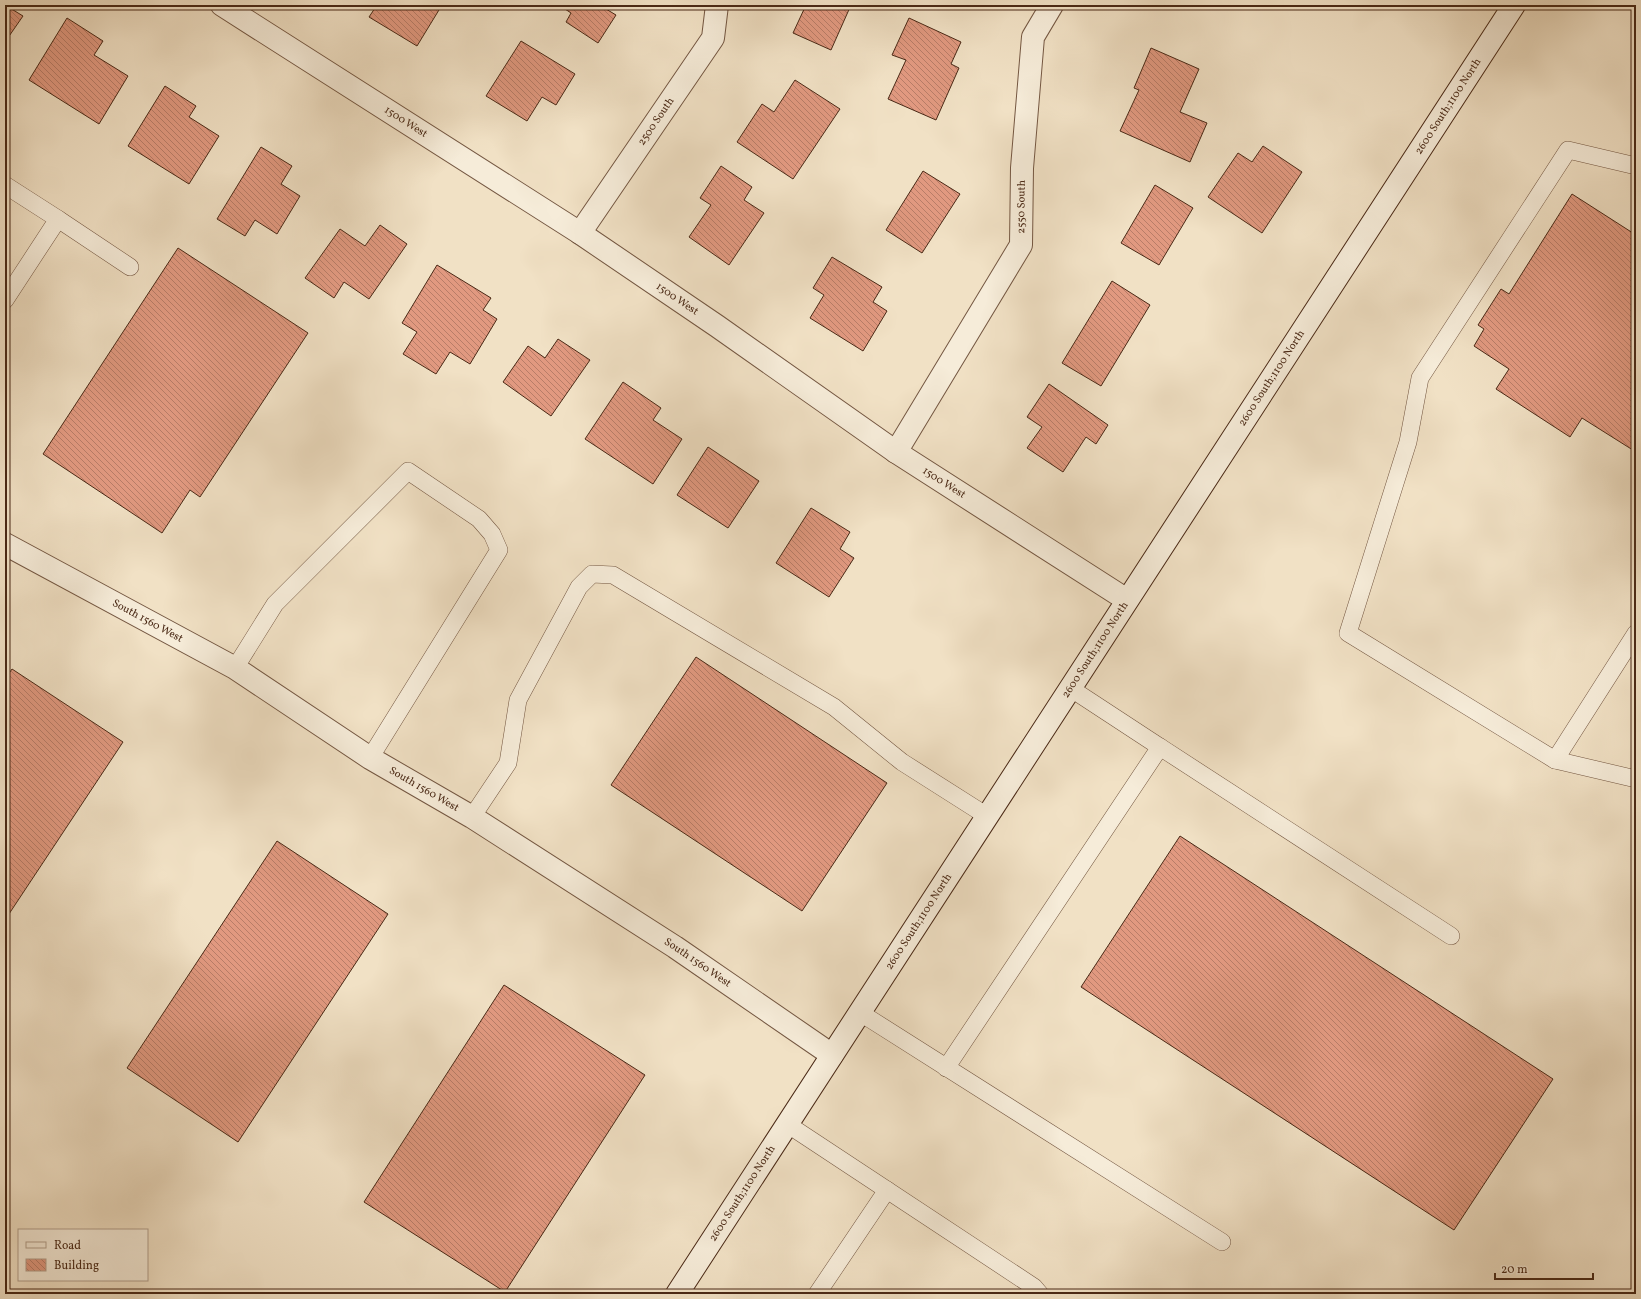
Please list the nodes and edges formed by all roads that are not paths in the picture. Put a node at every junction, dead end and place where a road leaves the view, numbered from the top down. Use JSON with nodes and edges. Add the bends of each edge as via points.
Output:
{"nodes":[{"id":1,"x":717,"y":5,"type":"edge"},
{"id":2,"x":1052,"y":5,"type":"edge"},
{"id":3,"x":1514,"y":5,"type":"edge"},
{"id":4,"x":234,"y":8,"type":"edge"},
{"id":5,"x":1636,"y":166,"type":"edge"},
{"id":6,"x":5,"y":185,"type":"edge"},
{"id":7,"x":58,"y":219,"type":"junction"},
{"id":8,"x":580,"y":233,"type":"junction"},
{"id":9,"x":130,"y":267,"type":"dead end"},
{"id":10,"x":5,"y":300,"type":"edge"},
{"id":11,"x":896,"y":452,"type":"junction"},
{"id":12,"x":5,"y":544,"type":"edge"},
{"id":13,"x":1127,"y":600,"type":"junction"},
{"id":14,"x":1636,"y":633,"type":"edge"},
{"id":15,"x":235,"y":668,"type":"junction"},
{"id":16,"x":1070,"y":688,"type":"junction"},
{"id":17,"x":1160,"y":748,"type":"junction"},
{"id":18,"x":370,"y":758,"type":"junction"},
{"id":19,"x":1556,"y":760,"type":"junction"},
{"id":20,"x":1636,"y":779,"type":"edge"},
{"id":21,"x":987,"y":816,"type":"junction"},
{"id":22,"x":472,"y":817,"type":"junction"},
{"id":23,"x":1451,"y":936,"type":"dead end"},
{"id":24,"x":859,"y":1012,"type":"junction"},
{"id":25,"x":832,"y":1055,"type":"junction"},
{"id":26,"x":946,"y":1068,"type":"junction"},
{"id":27,"x":787,"y":1124,"type":"junction"},
{"id":28,"x":887,"y":1190,"type":"junction"},
{"id":29,"x":1222,"y":1242,"type":"dead end"},
{"id":30,"x":677,"y":1294,"type":"edge"},
{"id":31,"x":817,"y":1294,"type":"edge"},
{"id":32,"x":1040,"y":1294,"type":"edge"}],
"edges":[{"from":1,"to":8,"type":"street","name":"2500 South","via":[[713,38]]},
{"from":2,"to":11,"type":"street","name":"2550 South","via":[[1033,37],[1022,168],[1021,245]]},
{"from":3,"to":13,"type":"street","name":"2600 South;1100 North"},
{"from":4,"to":8,"type":"street","name":"1500 West"},
{"from":5,"to":19,"type":"lane","via":[[1568,150],[1420,378],[1408,442],[1348,633]]},
{"from":6,"to":7,"type":"lane"},
{"from":7,"to":9,"type":"lane"},
{"from":7,"to":10,"type":"lane"},
{"from":8,"to":11,"type":"street","name":"1500 West"},
{"from":11,"to":13,"type":"street","name":"1500 West"},
{"from":12,"to":15,"type":"street","name":"South 1560 West"},
{"from":13,"to":16,"type":"street","name":"2600 South;1100 North"},
{"from":14,"to":19,"type":"lane"},
{"from":15,"to":18,"type":"street","name":"South 1560 West"},
{"from":15,"to":18,"type":"lane","via":[[275,604],[408,471],[479,519],[492,534],[499,550]]},
{"from":16,"to":17,"type":"lane"},
{"from":16,"to":21,"type":"street","name":"2600 South;1100 North"},
{"from":17,"to":23,"type":"lane"},
{"from":17,"to":26,"type":"lane"},
{"from":18,"to":22,"type":"street","name":"South 1560 West"},
{"from":19,"to":20,"type":"lane"},
{"from":21,"to":22,"type":"lane","via":[[902,762],[834,707],[613,575],[592,574],[579,587],[518,700],[508,763]]},
{"from":21,"to":24,"type":"street","name":"2600 South;1100 North"},
{"from":22,"to":25,"type":"street","name":"South 1560 West","via":[[675,947]]},
{"from":24,"to":25,"type":"street","name":"2600 South;1100 North"},
{"from":24,"to":26,"type":"lane"},
{"from":25,"to":27,"type":"street","name":"2600 South;1100 North"},
{"from":26,"to":29,"type":"lane"},
{"from":27,"to":28,"type":"lane"},
{"from":27,"to":30,"type":"street","name":"2600 South;1100 North"},
{"from":28,"to":31,"type":"lane"},
{"from":28,"to":32,"type":"lane","via":[[1034,1287]]}]}
